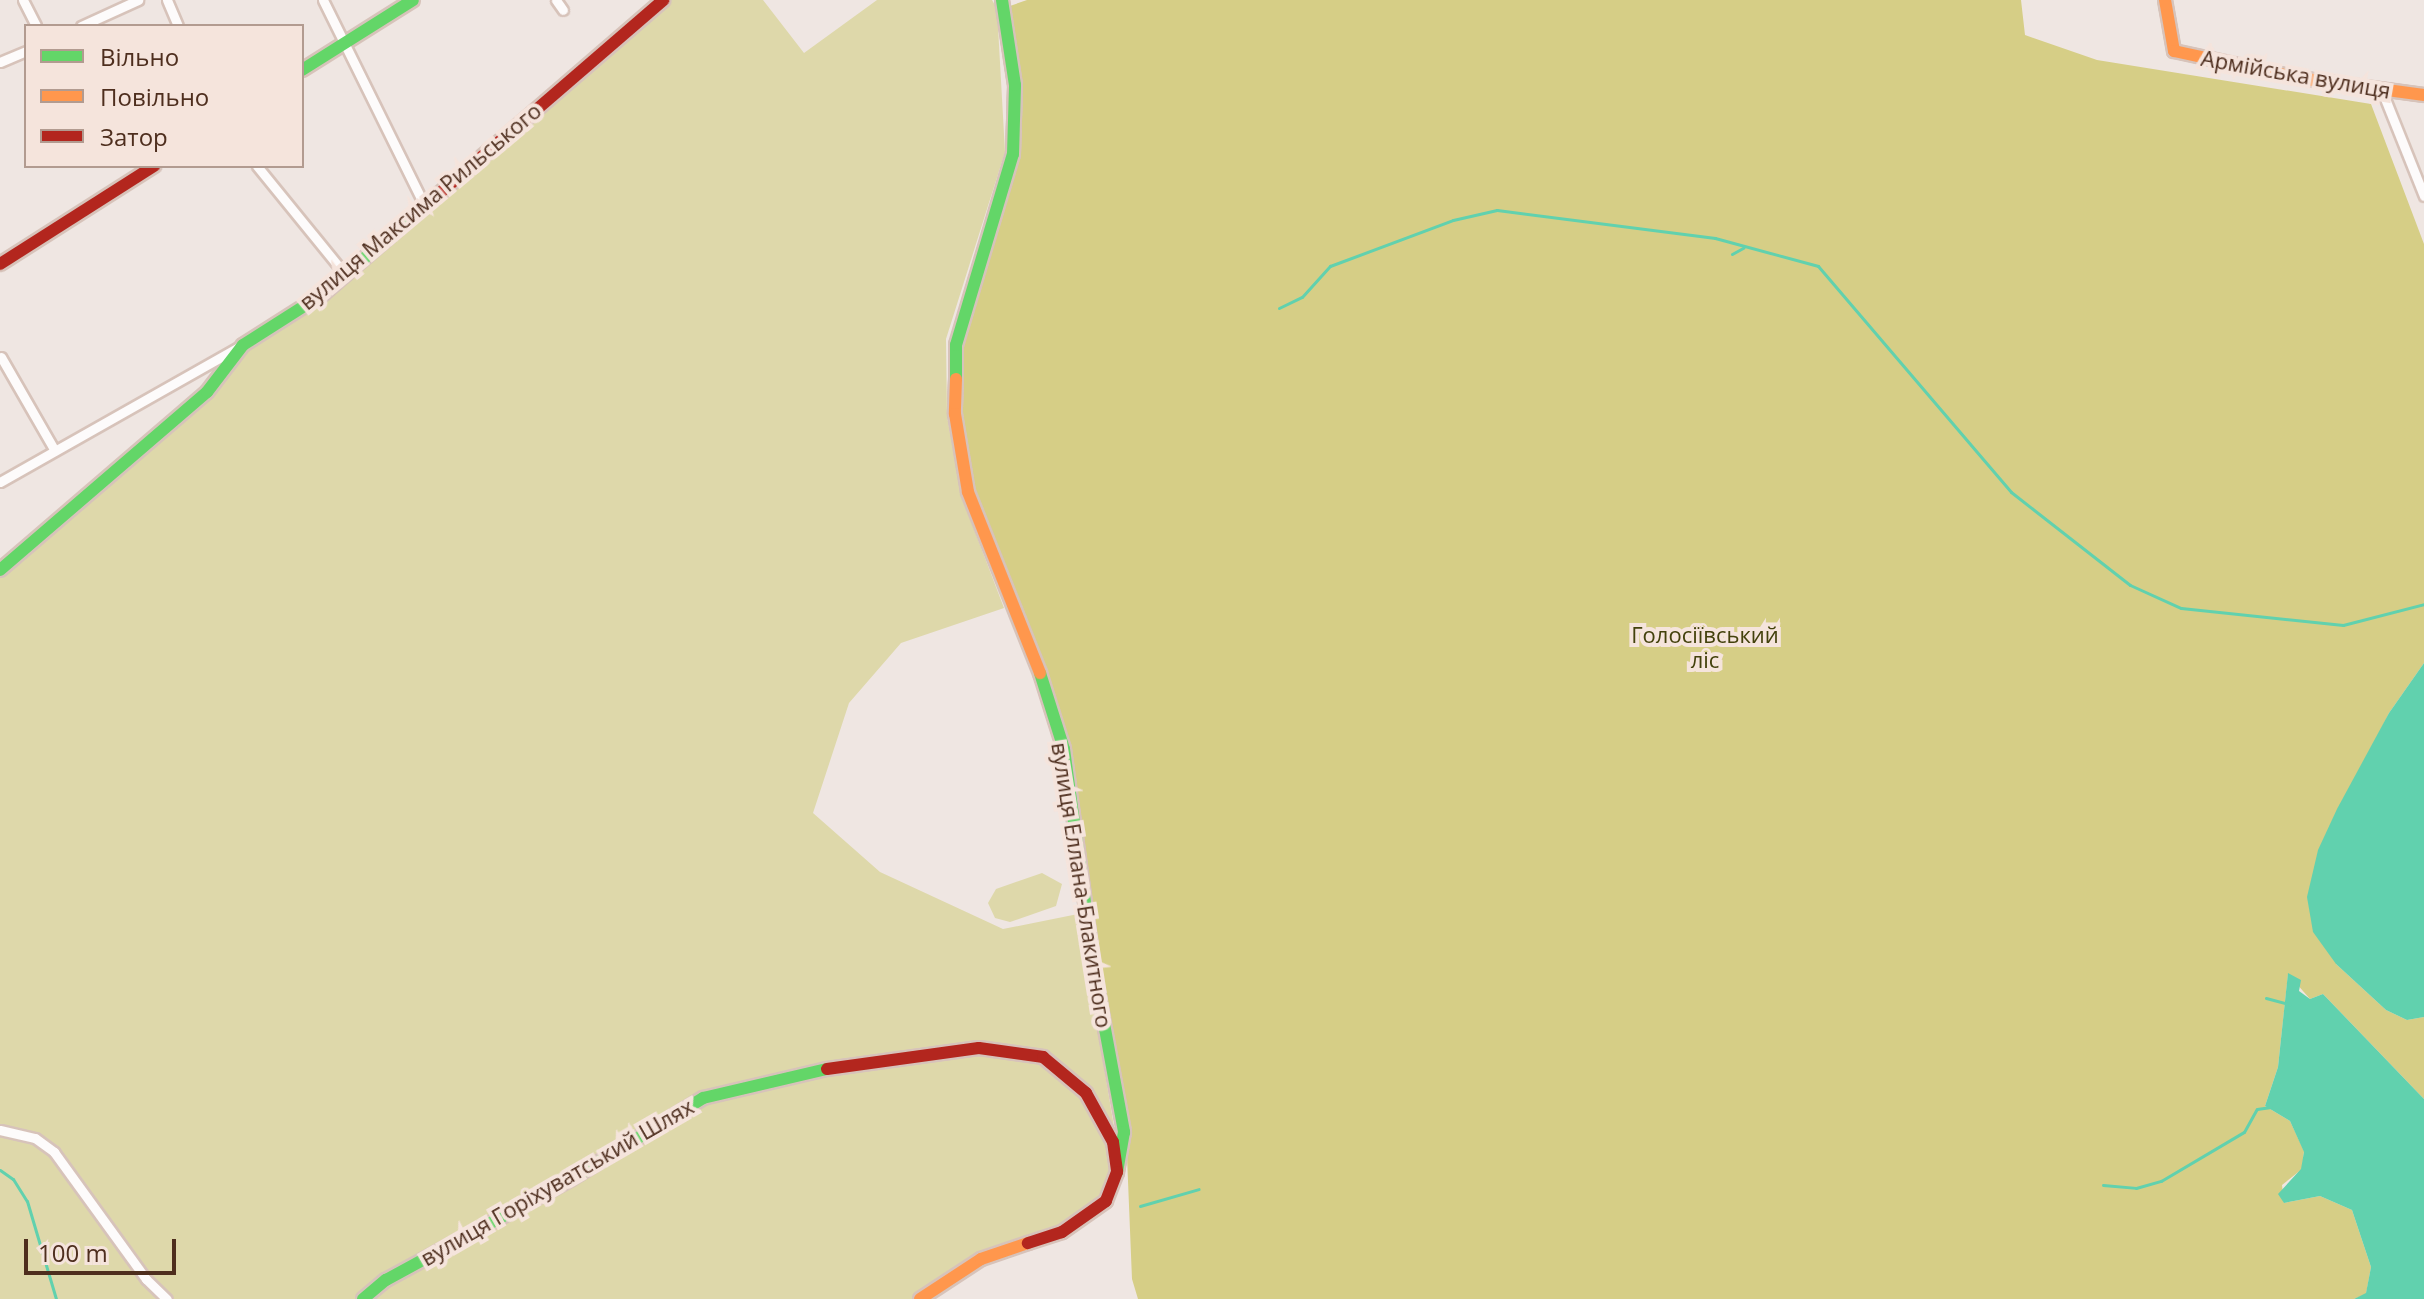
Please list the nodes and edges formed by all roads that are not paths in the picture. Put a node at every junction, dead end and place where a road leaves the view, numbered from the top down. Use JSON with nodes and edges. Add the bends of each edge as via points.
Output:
{"nodes":[{"id":1,"x":23,"y":0,"type":"edge"},
{"id":2,"x":138,"y":0,"type":"edge"},
{"id":3,"x":167,"y":0,"type":"edge"},
{"id":4,"x":323,"y":0,"type":"edge"},
{"id":5,"x":413,"y":0,"type":"edge"},
{"id":6,"x":556,"y":0,"type":"edge"},
{"id":7,"x":663,"y":0,"type":"edge"},
{"id":8,"x":1002,"y":0,"type":"edge"},
{"id":9,"x":2165,"y":0,"type":"edge"},
{"id":10,"x":563,"y":10,"type":"dead end"},
{"id":11,"x":35,"y":24,"type":"edge"},
{"id":12,"x":85,"y":24,"type":"edge"},
{"id":13,"x":177,"y":24,"type":"edge"},
{"id":14,"x":343,"y":43,"type":"junction"},
{"id":15,"x":24,"y":52,"type":"edge"},
{"id":16,"x":0,"y":62,"type":"edge"},
{"id":17,"x":304,"y":69,"type":"edge"},
{"id":18,"x":2382,"y":91,"type":"junction"},
{"id":19,"x":2424,"y":95,"type":"edge"},
{"id":20,"x":151,"y":168,"type":"edge"},
{"id":21,"x":259,"y":168,"type":"edge"},
{"id":22,"x":2424,"y":196,"type":"edge"},
{"id":23,"x":424,"y":204,"type":"junction"},
{"id":24,"x":0,"y":264,"type":"edge"},
{"id":25,"x":343,"y":272,"type":"junction"},
{"id":26,"x":243,"y":345,"type":"junction"},
{"id":27,"x":1,"y":357,"type":"edge"},
{"id":28,"x":55,"y":451,"type":"junction"},
{"id":29,"x":0,"y":482,"type":"edge"},
{"id":30,"x":0,"y":570,"type":"edge"},
{"id":31,"x":0,"y":1130,"type":"edge"},
{"id":32,"x":1117,"y":1172,"type":"junction"},
{"id":33,"x":167,"y":1299,"type":"edge"},
{"id":34,"x":363,"y":1299,"type":"edge"},
{"id":35,"x":920,"y":1299,"type":"edge"}],
"edges":[{"from":1,"to":11,"type":"street"},
{"from":2,"to":12,"type":"street"},
{"from":3,"to":13,"type":"street"},
{"from":4,"to":14,"type":"street"},
{"from":5,"to":14,"type":"street"},
{"from":6,"to":10,"type":"street"},
{"from":7,"to":23,"type":"street","name":"вулиця Максима Рильського"},
{"from":8,"to":32,"type":"street","name":"вулиця Еллана-Блакитного","via":[[1015,85],[1013,154],[956,345],[955,414],[968,492],[985,545],[1039,670],[1064,749],[1095,975],[1124,1132]]},
{"from":9,"to":18,"type":"street","name":"Армійська вулиця","via":[[2174,51]]},
{"from":14,"to":17,"type":"street"},
{"from":14,"to":23,"type":"street"},
{"from":15,"to":16,"type":"street"},
{"from":18,"to":19,"type":"street","name":"Армійська вулиця"},
{"from":18,"to":22,"type":"street"},
{"from":20,"to":24,"type":"street"},
{"from":21,"to":25,"type":"street"},
{"from":23,"to":25,"type":"street","name":"вулиця Максима Рильського"},
{"from":25,"to":26,"type":"street","name":"вулиця Максима Рильського","via":[[323,294]]},
{"from":26,"to":28,"type":"street"},
{"from":26,"to":30,"type":"street","name":"вулиця Максима Рильського","via":[[207,392]]},
{"from":27,"to":28,"type":"street"},
{"from":28,"to":29,"type":"street"},
{"from":31,"to":33,"type":"street","via":[[35,1138],[54,1152],[138,1268]]},
{"from":32,"to":34,"type":"street","name":"вулиця Горіхуватський Шлях","via":[[1113,1142],[1086,1093],[1043,1057],[979,1048],[801,1073],[703,1098],[571,1179],[386,1280]]},
{"from":32,"to":35,"type":"street","via":[[1106,1201],[1062,1232],[981,1259]]}]}
